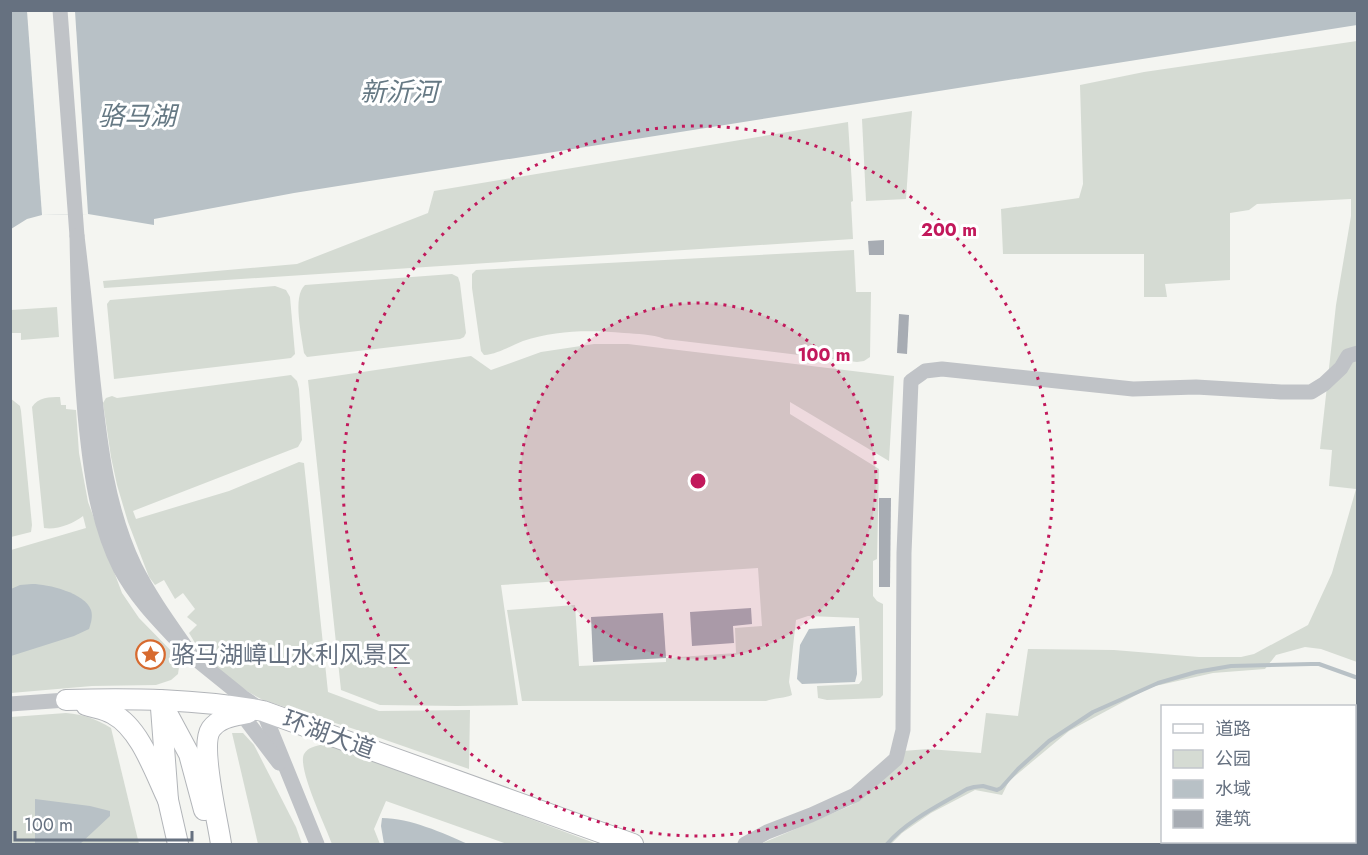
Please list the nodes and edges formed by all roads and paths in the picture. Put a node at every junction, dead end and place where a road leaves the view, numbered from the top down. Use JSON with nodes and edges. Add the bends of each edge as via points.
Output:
{"nodes":[{"id":1,"x":60,"y":10,"type":"edge"},
{"id":2,"x":1358,"y":354,"type":"edge"},
{"id":3,"x":192,"y":656,"type":"junction"},
{"id":4,"x":66,"y":700,"type":"junction"},
{"id":5,"x":160,"y":700,"type":"junction"},
{"id":6,"x":10,"y":704,"type":"edge"},
{"id":7,"x":238,"y":710,"type":"junction"},
{"id":8,"x":263,"y":711,"type":"junction"},
{"id":9,"x":289,"y":775,"type":"junction"},
{"id":10,"x":168,"y":800,"type":"junction"},
{"id":11,"x":178,"y":844,"type":"edge"},
{"id":12,"x":213,"y":844,"type":"edge"},
{"id":13,"x":221,"y":844,"type":"edge"},
{"id":14,"x":317,"y":844,"type":"edge"},
{"id":15,"x":633,"y":844,"type":"edge"},
{"id":16,"x":745,"y":844,"type":"edge"}],
"edges":[{"from":1,"to":3,"type":"street","via":[[89,456],[107,511],[108,537],[120,567],[138,596]]},
{"from":2,"to":16,"type":"street","via":[[1348,356],[1341,368],[1311,392],[1196,387],[1132,389],[942,369],[925,371],[911,381],[904,553],[903,730],[896,759],[855,795]]},
{"from":3,"to":7,"type":"street"},
{"from":3,"to":8,"type":"street"},
{"from":4,"to":5,"type":"main road"},
{"from":4,"to":6,"type":"street"},
{"from":4,"to":10,"type":"main road","via":[[104,710],[130,727]]},
{"from":5,"to":7,"type":"main road","via":[[203,702]]},
{"from":5,"to":10,"type":"main road"},
{"from":5,"to":12,"type":"main road","via":[[189,754]]},
{"from":7,"to":8,"type":"main road"},
{"from":7,"to":9,"type":"street"},
{"from":7,"to":13,"type":"main road","via":[[210,730],[206,742]]},
{"from":8,"to":9,"type":"street"},
{"from":8,"to":15,"type":"main road","name":"环湖大道"},
{"from":9,"to":14,"type":"street"},
{"from":10,"to":11,"type":"main road"}]}
